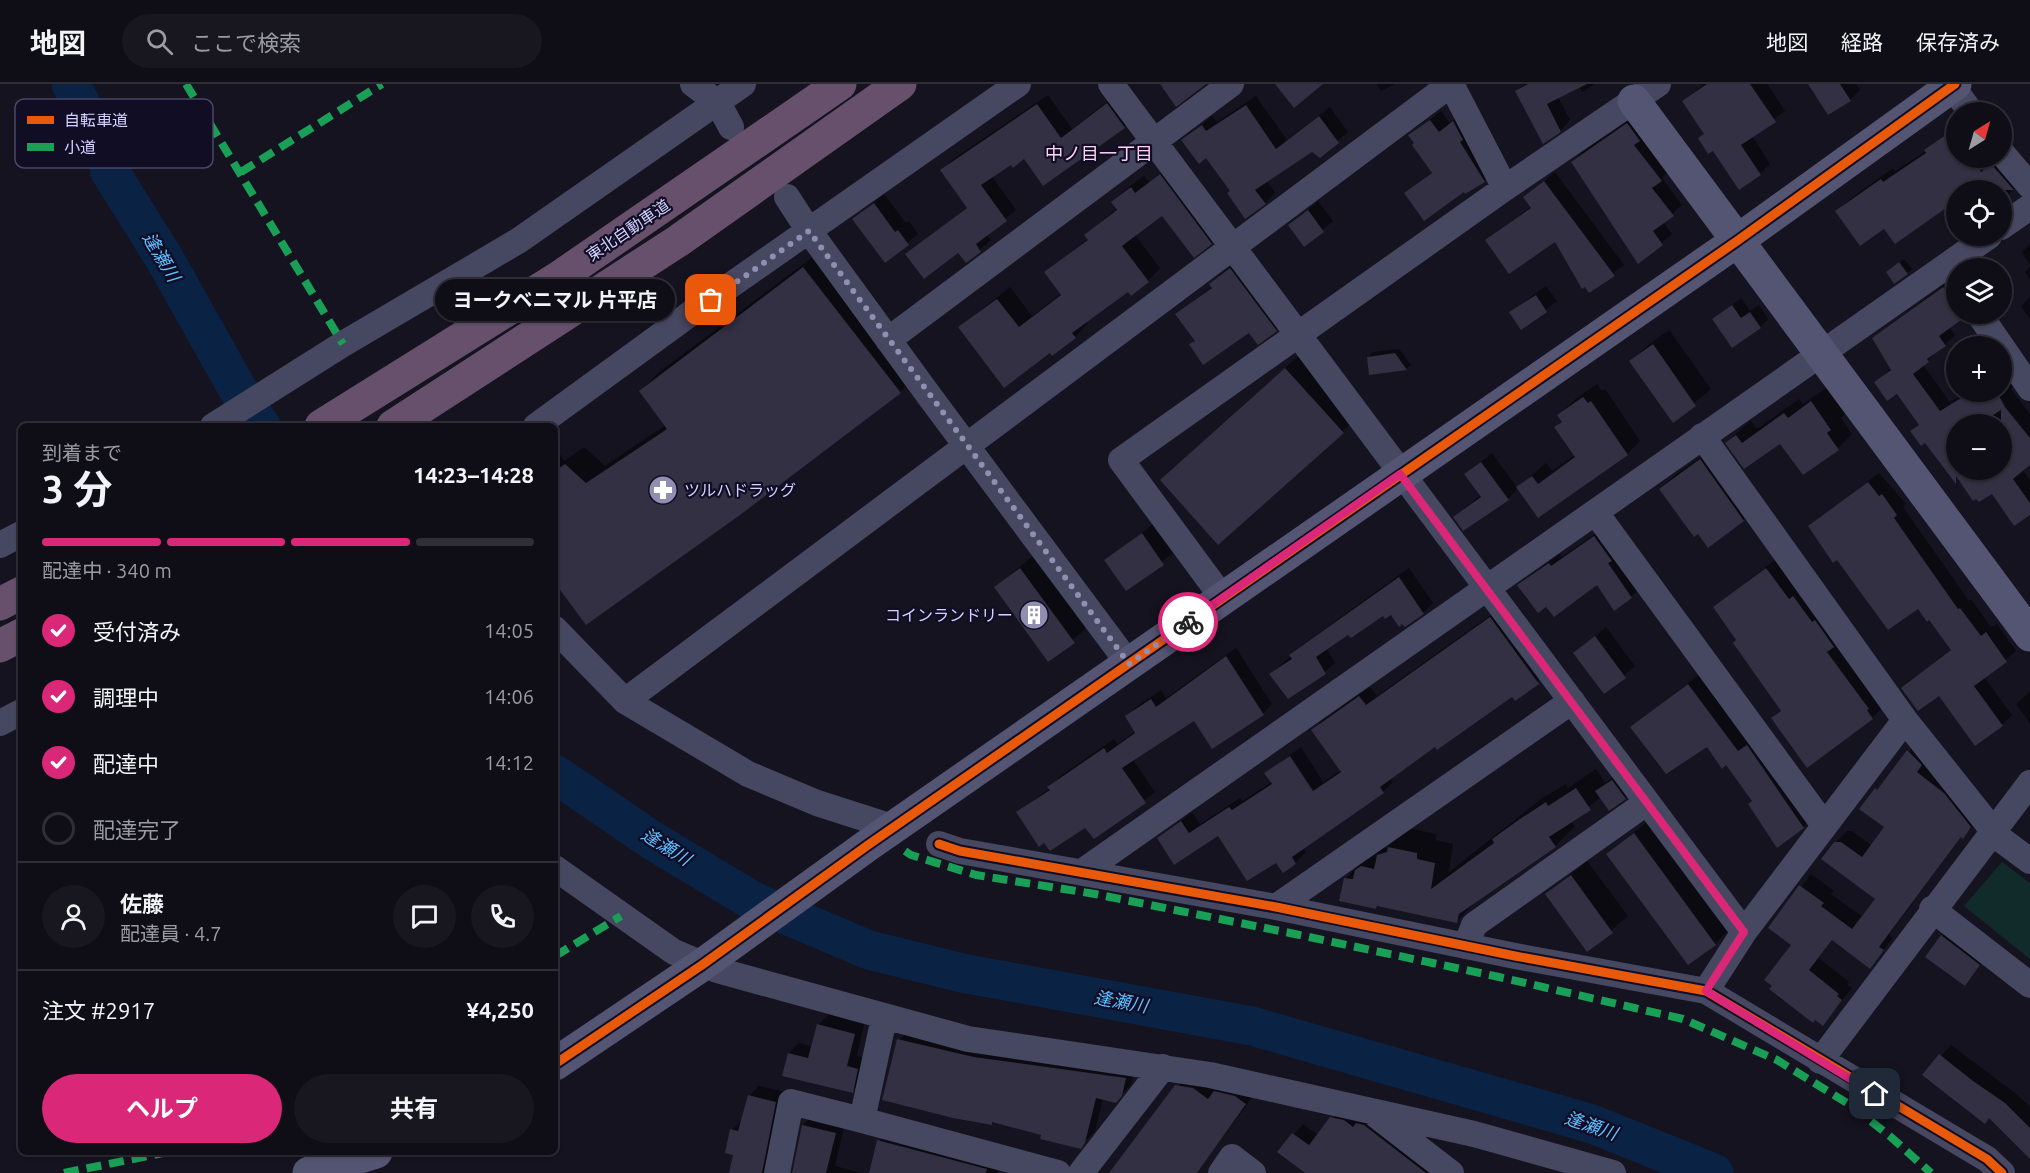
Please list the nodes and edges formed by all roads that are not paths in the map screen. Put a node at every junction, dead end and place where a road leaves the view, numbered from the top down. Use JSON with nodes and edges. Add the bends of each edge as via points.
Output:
{"nodes":[{"id":1,"x":693,"y":84,"type":"edge"},
{"id":2,"x":743,"y":84,"type":"edge"},
{"id":3,"x":840,"y":84,"type":"edge"},
{"id":4,"x":900,"y":84,"type":"edge"},
{"id":5,"x":1018,"y":84,"type":"edge"},
{"id":6,"x":1111,"y":84,"type":"edge"},
{"id":7,"x":1231,"y":84,"type":"edge"},
{"id":8,"x":1451,"y":84,"type":"edge"},
{"id":9,"x":1952,"y":85,"type":"edge"},
{"id":10,"x":1639,"y":90,"type":"edge"},
{"id":11,"x":1964,"y":102,"type":"edge"},
{"id":12,"x":718,"y":103,"type":"junction"},
{"id":13,"x":731,"y":128,"type":"dead end"},
{"id":14,"x":1154,"y":142,"type":"junction"},
{"id":15,"x":2012,"y":165,"type":"edge"},
{"id":16,"x":2030,"y":186,"type":"edge"},
{"id":17,"x":1505,"y":188,"type":"junction"},
{"id":18,"x":787,"y":197,"type":"dead end"},
{"id":19,"x":2030,"y":207,"type":"edge"},
{"id":20,"x":2012,"y":219,"type":"edge"},
{"id":21,"x":809,"y":231,"type":"junction"},
{"id":22,"x":1737,"y":241,"type":"junction"},
{"id":23,"x":1979,"y":246,"type":"edge"},
{"id":24,"x":1233,"y":249,"type":"junction"},
{"id":25,"x":1966,"y":258,"type":"edge"},
{"id":26,"x":1946,"y":276,"type":"edge"},
{"id":27,"x":1986,"y":324,"type":"edge"},
{"id":28,"x":1299,"y":335,"type":"junction"},
{"id":29,"x":888,"y":340,"type":"junction"},
{"id":30,"x":1822,"y":352,"type":"junction"},
{"id":31,"x":2030,"y":388,"type":"edge"},
{"id":32,"x":218,"y":423,"type":"edge"},
{"id":33,"x":326,"y":423,"type":"edge"},
{"id":34,"x":397,"y":423,"type":"edge"},
{"id":35,"x":540,"y":423,"type":"edge"},
{"id":36,"x":1702,"y":436,"type":"junction"},
{"id":37,"x":968,"y":444,"type":"junction"},
{"id":38,"x":1400,"y":474,"type":"junction"},
{"id":39,"x":1596,"y":513,"type":"junction"},
{"id":40,"x":18,"y":536,"type":"edge"},
{"id":41,"x":0,"y":545,"type":"edge"},
{"id":42,"x":1486,"y":588,"type":"junction"},
{"id":43,"x":18,"y":595,"type":"edge"},
{"id":44,"x":1222,"y":597,"type":"junction"},
{"id":45,"x":0,"y":604,"type":"edge"},
{"id":46,"x":2028,"y":627,"type":"edge"},
{"id":47,"x":558,"y":632,"type":"edge"},
{"id":48,"x":18,"y":637,"type":"edge"},
{"id":49,"x":0,"y":646,"type":"edge"},
{"id":50,"x":1129,"y":664,"type":"junction"},
{"id":51,"x":625,"y":701,"type":"junction"},
{"id":52,"x":1572,"y":701,"type":"junction"},
{"id":53,"x":18,"y":714,"type":"edge"},
{"id":54,"x":1905,"y":720,"type":"junction"},
{"id":55,"x":0,"y":723,"type":"edge"},
{"id":56,"x":2030,"y":783,"type":"edge"},
{"id":57,"x":1646,"y":803,"type":"junction"},
{"id":58,"x":1824,"y":825,"type":"junction"},
{"id":59,"x":895,"y":828,"type":"junction"},
{"id":60,"x":1993,"y":830,"type":"junction"},
{"id":61,"x":939,"y":844,"type":"dead end"},
{"id":62,"x":2030,"y":861,"type":"edge"},
{"id":63,"x":558,"y":870,"type":"edge"},
{"id":64,"x":1082,"y":872,"type":"junction"},
{"id":65,"x":1276,"y":907,"type":"junction"},
{"id":66,"x":1932,"y":909,"type":"junction"},
{"id":67,"x":1744,"y":932,"type":"junction"},
{"id":68,"x":1466,"y":946,"type":"junction"},
{"id":69,"x":708,"y":960,"type":"junction"},
{"id":70,"x":2030,"y":985,"type":"edge"},
{"id":71,"x":1706,"y":991,"type":"junction"},
{"id":72,"x":884,"y":1018,"type":"junction"},
{"id":73,"x":1820,"y":1061,"type":"junction"},
{"id":74,"x":558,"y":1062,"type":"edge"},
{"id":75,"x":1163,"y":1067,"type":"junction"},
{"id":76,"x":1370,"y":1110,"type":"junction"},
{"id":77,"x":862,"y":1120,"type":"junction"},
{"id":78,"x":366,"y":1155,"type":"edge"},
{"id":79,"x":309,"y":1173,"type":"edge"},
{"id":80,"x":777,"y":1173,"type":"edge"},
{"id":81,"x":1058,"y":1173,"type":"edge"},
{"id":82,"x":1081,"y":1173,"type":"edge"},
{"id":83,"x":1221,"y":1173,"type":"edge"},
{"id":84,"x":1253,"y":1173,"type":"edge"},
{"id":85,"x":1451,"y":1173,"type":"edge"},
{"id":86,"x":1613,"y":1173,"type":"edge"},
{"id":87,"x":2002,"y":1173,"type":"edge"}],
"edges":[{"from":1,"to":12,"type":"street"},
{"from":2,"to":12,"type":"street"},
{"from":3,"to":33,"type":"highway","name":"東北自動車道","via":[[558,278]]},
{"from":4,"to":34,"type":"highway","via":[[668,248]]},
{"from":5,"to":21,"type":"street"},
{"from":6,"to":14,"type":"street"},
{"from":7,"to":14,"type":"street"},
{"from":8,"to":17,"type":"street"},
{"from":8,"to":24,"type":"street"},
{"from":9,"to":11,"type":"street"},
{"from":9,"to":22,"type":"street"},
{"from":10,"to":17,"type":"street"},
{"from":10,"to":22,"type":"street"},
{"from":12,"to":13,"type":"street"},
{"from":12,"to":32,"type":"street","via":[[518,241]]},
{"from":14,"to":24,"type":"street"},
{"from":14,"to":29,"type":"street"},
{"from":15,"to":16,"type":"street"},
{"from":17,"to":28,"type":"street"},
{"from":18,"to":21,"type":"street"},
{"from":19,"to":20,"type":"street"},
{"from":21,"to":29,"type":"street"},
{"from":21,"to":35,"type":"street"},
{"from":22,"to":30,"type":"street"},
{"from":22,"to":38,"type":"street"},
{"from":23,"to":25,"type":"street"},
{"from":24,"to":28,"type":"street"},
{"from":24,"to":37,"type":"street"},
{"from":26,"to":30,"type":"street"},
{"from":27,"to":31,"type":"street"},
{"from":28,"to":38,"type":"street"},
{"from":28,"to":44,"type":"street","via":[[1121,460]]},
{"from":29,"to":37,"type":"street"},
{"from":30,"to":36,"type":"street"},
{"from":30,"to":46,"type":"street"},
{"from":36,"to":39,"type":"street"},
{"from":36,"to":54,"type":"street"},
{"from":37,"to":50,"type":"street"},
{"from":37,"to":51,"type":"street"},
{"from":38,"to":42,"type":"street"},
{"from":38,"to":44,"type":"street"},
{"from":39,"to":42,"type":"street"},
{"from":39,"to":58,"type":"street"},
{"from":40,"to":41,"type":"street"},
{"from":42,"to":52,"type":"street"},
{"from":42,"to":64,"type":"street"},
{"from":43,"to":45,"type":"highway"},
{"from":44,"to":50,"type":"street"},
{"from":47,"to":51,"type":"street"},
{"from":48,"to":49,"type":"highway"},
{"from":50,"to":59,"type":"street"},
{"from":51,"to":59,"type":"street","via":[[748,774],[817,803]]},
{"from":52,"to":57,"type":"street"},
{"from":52,"to":65,"type":"street"},
{"from":53,"to":55,"type":"street"},
{"from":54,"to":58,"type":"street"},
{"from":54,"to":60,"type":"street"},
{"from":56,"to":60,"type":"street"},
{"from":57,"to":67,"type":"street"},
{"from":57,"to":68,"type":"street","via":[[1474,925]]},
{"from":58,"to":67,"type":"street"},
{"from":59,"to":69,"type":"street"},
{"from":60,"to":62,"type":"street"},
{"from":60,"to":66,"type":"street"},
{"from":61,"to":64,"type":"street"},
{"from":63,"to":69,"type":"street","via":[[674,952]]},
{"from":64,"to":65,"type":"street"},
{"from":65,"to":68,"type":"street"},
{"from":66,"to":70,"type":"street"},
{"from":66,"to":73,"type":"street"},
{"from":67,"to":71,"type":"street"},
{"from":68,"to":71,"type":"street"},
{"from":69,"to":72,"type":"street"},
{"from":69,"to":74,"type":"street"},
{"from":71,"to":73,"type":"street"},
{"from":72,"to":75,"type":"street","via":[[968,1039]]},
{"from":72,"to":77,"type":"street"},
{"from":73,"to":87,"type":"street","via":[[1987,1160]]},
{"from":75,"to":76,"type":"street"},
{"from":75,"to":82,"type":"street"},
{"from":76,"to":85,"type":"street"},
{"from":76,"to":86,"type":"street"},
{"from":77,"to":80,"type":"street","via":[[791,1102]]},
{"from":77,"to":81,"type":"street"},
{"from":78,"to":79,"type":"street"},
{"from":83,"to":84,"type":"street","via":[[1232,1157]]}]}
